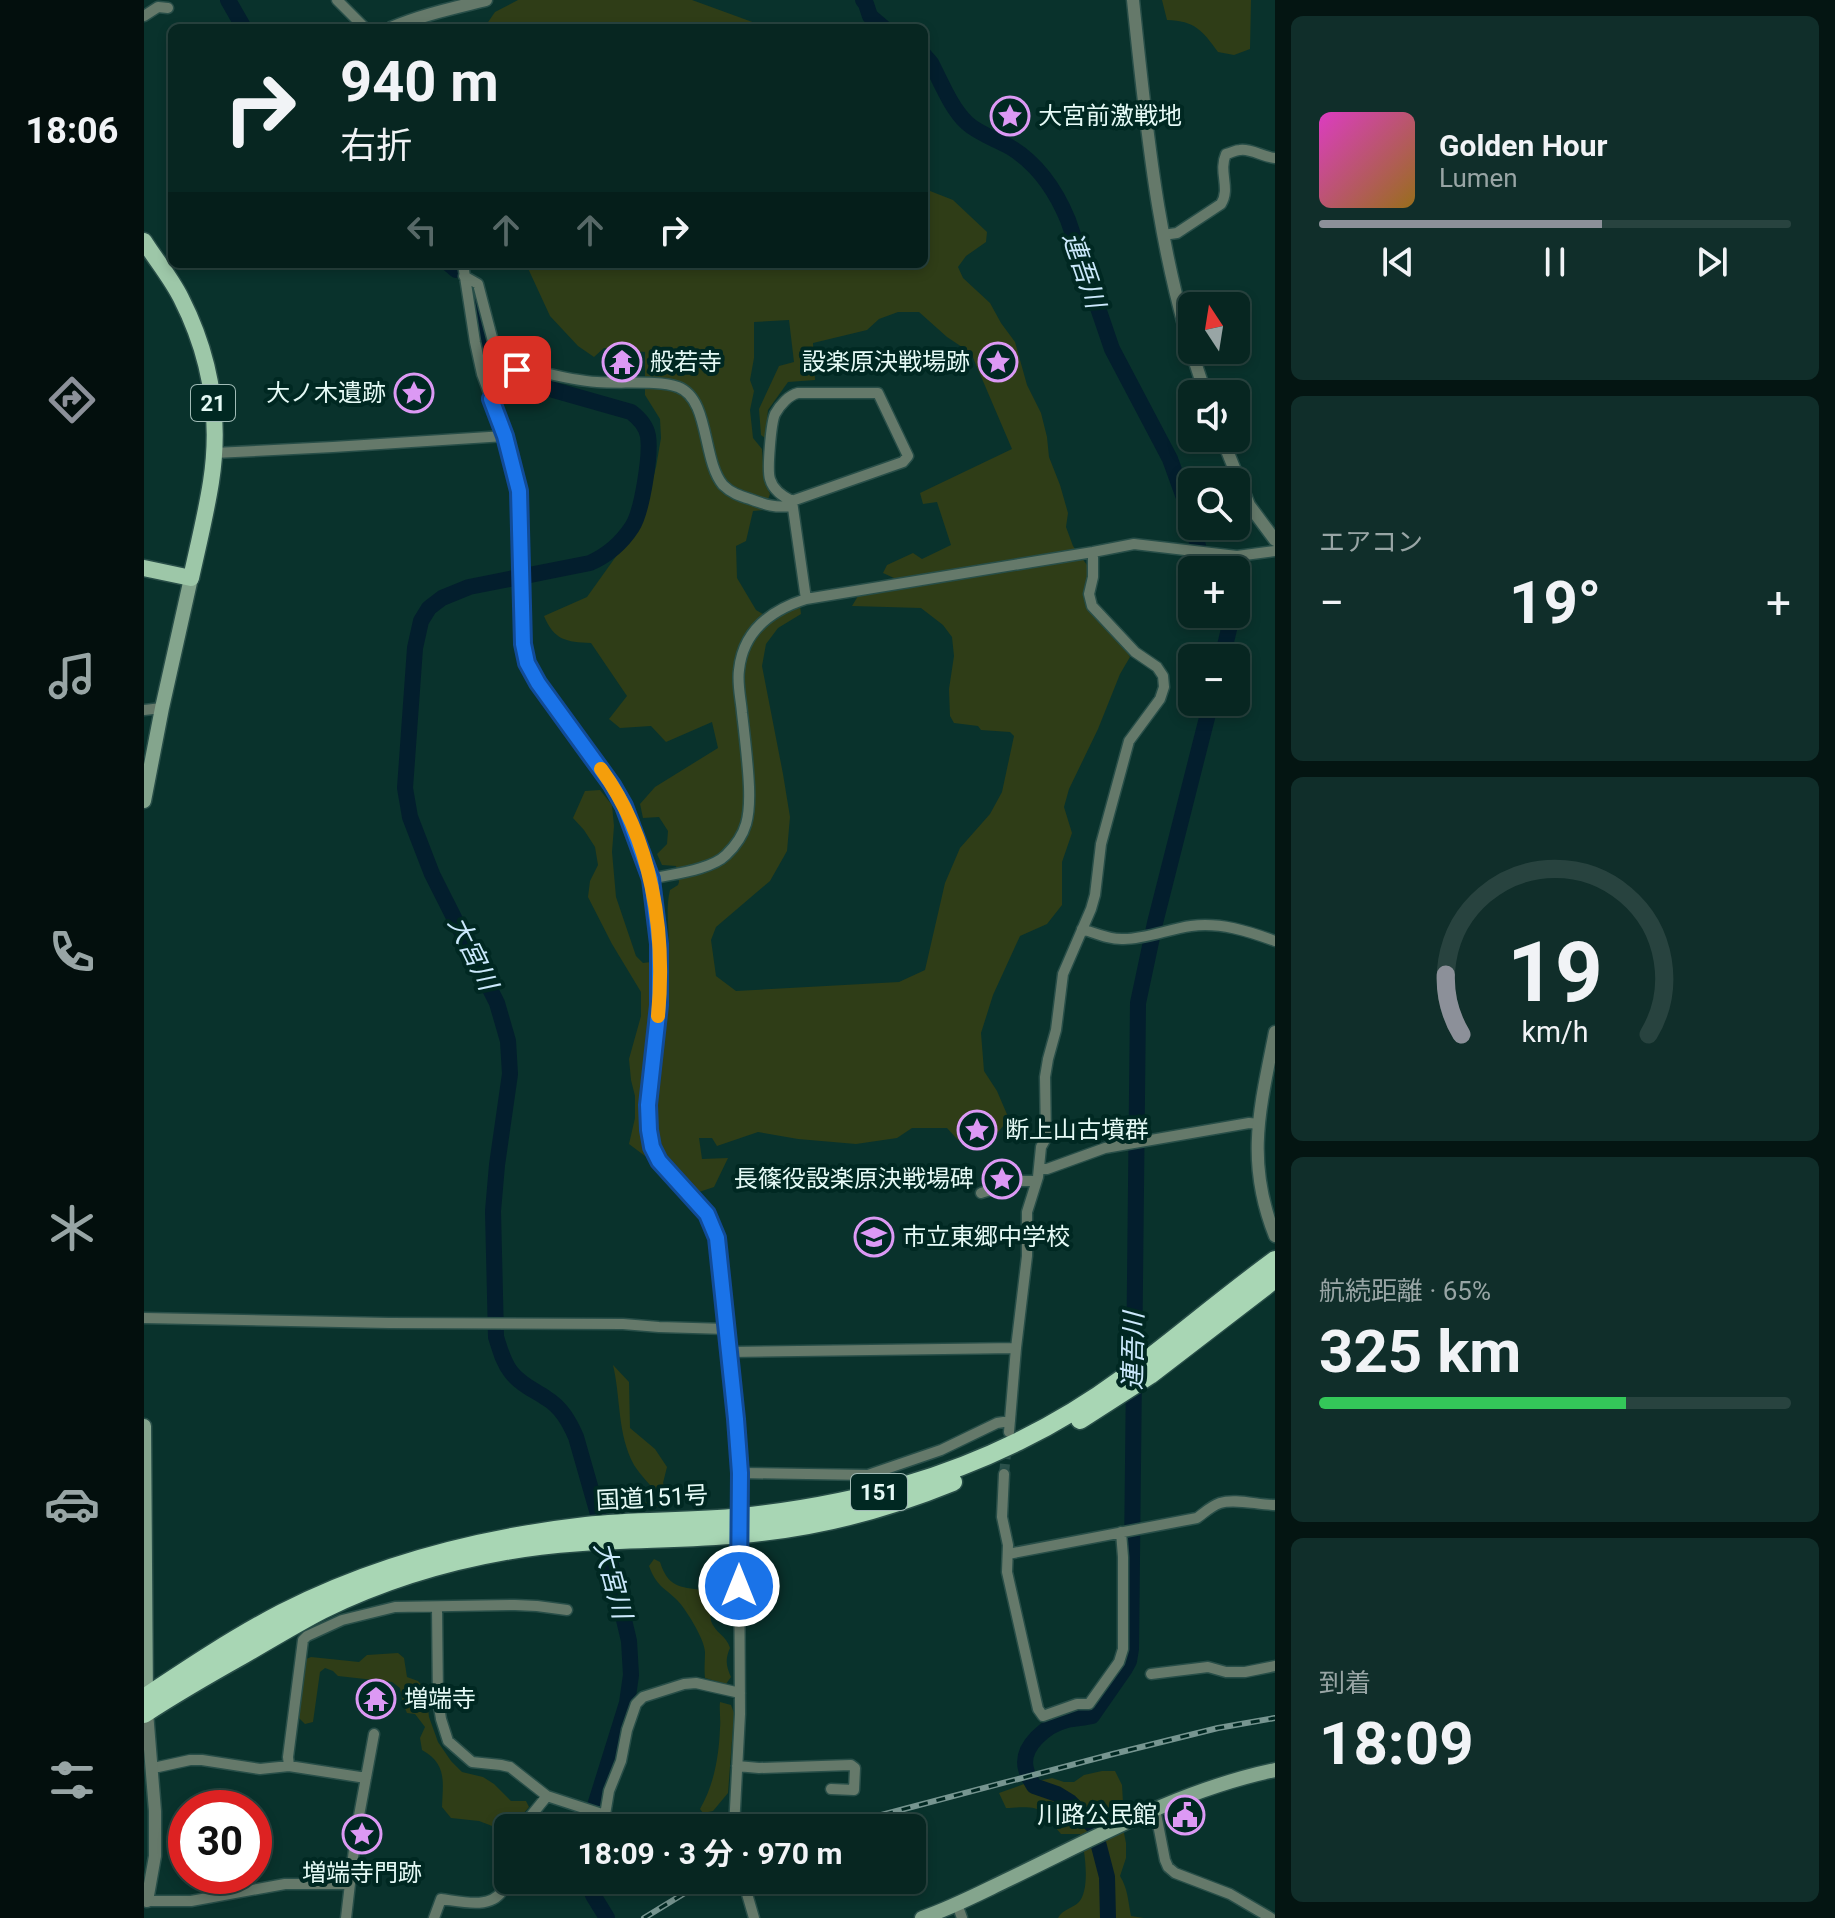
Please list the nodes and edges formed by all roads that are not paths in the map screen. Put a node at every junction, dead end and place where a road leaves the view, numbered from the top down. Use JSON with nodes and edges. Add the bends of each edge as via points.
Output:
{"nodes":[{"id":1,"x":337,"y":0,"type":"edge"},
{"id":2,"x":486,"y":0,"type":"edge"},
{"id":3,"x":1133,"y":0,"type":"edge"},
{"id":4,"x":168,"y":8,"type":"dead end"},
{"id":5,"x":144,"y":16,"type":"edge"},
{"id":6,"x":361,"y":24,"type":"edge"},
{"id":7,"x":401,"y":24,"type":"edge"},
{"id":8,"x":1275,"y":158,"type":"edge"},
{"id":9,"x":1163,"y":235,"type":"junction"},
{"id":10,"x":144,"y":241,"type":"edge"},
{"id":11,"x":463,"y":268,"type":"edge"},
{"id":12,"x":464,"y":276,"type":"junction"},
{"id":13,"x":517,"y":368,"type":"junction"},
{"id":14,"x":1202,"y":380,"type":"edge"},
{"id":15,"x":491,"y":399,"type":"junction"},
{"id":16,"x":505,"y":436,"type":"junction"},
{"id":17,"x":1228,"y":452,"type":"edge"},
{"id":18,"x":214,"y":453,"type":"junction"},
{"id":19,"x":792,"y":503,"type":"junction"},
{"id":20,"x":1275,"y":540,"type":"edge"},
{"id":21,"x":1275,"y":551,"type":"edge"},
{"id":22,"x":1093,"y":552,"type":"junction"},
{"id":23,"x":144,"y":568,"type":"edge"},
{"id":24,"x":191,"y":578,"type":"junction"},
{"id":25,"x":806,"y":599,"type":"junction"},
{"id":26,"x":162,"y":708,"type":"junction"},
{"id":27,"x":144,"y":710,"type":"edge"},
{"id":28,"x":144,"y":801,"type":"edge"},
{"id":29,"x":651,"y":879,"type":"junction"},
{"id":30,"x":1082,"y":929,"type":"junction"},
{"id":31,"x":1275,"y":941,"type":"edge"},
{"id":32,"x":1275,"y":1032,"type":"edge"},
{"id":33,"x":1259,"y":1124,"type":"junction"},
{"id":34,"x":1038,"y":1175,"type":"junction"},
{"id":35,"x":981,"y":1193,"type":"dead end"},
{"id":36,"x":694,"y":1199,"type":"joint"},
{"id":37,"x":1275,"y":1236,"type":"edge"},
{"id":38,"x":1275,"y":1260,"type":"edge"},
{"id":39,"x":1275,"y":1279,"type":"edge"},
{"id":40,"x":144,"y":1318,"type":"edge"},
{"id":41,"x":727,"y":1329,"type":"junction"},
{"id":42,"x":1016,"y":1348,"type":"junction"},
{"id":43,"x":729,"y":1352,"type":"junction"},
{"id":44,"x":1149,"y":1366,"type":"junction"},
{"id":45,"x":144,"y":1426,"type":"edge"},
{"id":46,"x":740,"y":1473,"type":"junction"},
{"id":47,"x":1004,"y":1474,"type":"tunnel mouth"},
{"id":48,"x":1275,"y":1505,"type":"edge"},
{"id":49,"x":739,"y":1526,"type":"junction"},
{"id":50,"x":1123,"y":1532,"type":"junction"},
{"id":51,"x":1008,"y":1554,"type":"junction"},
{"id":52,"x":145,"y":1604,"type":"edge"},
{"id":53,"x":437,"y":1607,"type":"junction"},
{"id":54,"x":567,"y":1610,"type":"dead end"},
{"id":55,"x":1275,"y":1666,"type":"edge"},
{"id":56,"x":1151,"y":1674,"type":"dead end"},
{"id":57,"x":740,"y":1693,"type":"junction"},
{"id":58,"x":145,"y":1705,"type":"edge"},
{"id":59,"x":374,"y":1734,"type":"dead end"},
{"id":60,"x":289,"y":1766,"type":"junction"},
{"id":61,"x":737,"y":1766,"type":"junction"},
{"id":62,"x":831,"y":1766,"type":"junction"},
{"id":63,"x":151,"y":1767,"type":"junction"},
{"id":64,"x":1275,"y":1770,"type":"edge"},
{"id":65,"x":366,"y":1778,"type":"junction"},
{"id":66,"x":547,"y":1796,"type":"junction"},
{"id":67,"x":1155,"y":1809,"type":"junction"},
{"id":68,"x":532,"y":1814,"type":"edge"},
{"id":69,"x":735,"y":1814,"type":"edge"},
{"id":70,"x":349,"y":1884,"type":"junction"},
{"id":71,"x":500,"y":1894,"type":"edge"},
{"id":72,"x":747,"y":1894,"type":"edge"},
{"id":73,"x":146,"y":1901,"type":"edge"},
{"id":74,"x":960,"y":1911,"type":"edge"},
{"id":75,"x":144,"y":1916,"type":"edge"},
{"id":76,"x":346,"y":1918,"type":"edge"},
{"id":77,"x":434,"y":1918,"type":"edge"},
{"id":78,"x":754,"y":1918,"type":"edge"},
{"id":79,"x":922,"y":1918,"type":"edge"},
{"id":80,"x":1271,"y":1918,"type":"edge"}],
"edges":[{"from":1,"to":6,"type":"street"},
{"from":2,"to":7,"type":"street"},
{"from":3,"to":9,"type":"street"},
{"from":4,"to":5,"type":"street","via":[[158,7]]},
{"from":8,"to":9,"type":"street","via":[[1241,149],[1226,154],[1221,204],[1177,233]]},
{"from":9,"to":14,"type":"street"},
{"from":10,"to":18,"type":"main road","number":"21","via":[[180,294],[204,354],[213,394]]},
{"from":11,"to":12,"type":"street"},
{"from":12,"to":13,"type":"street","via":[[478,284],[499,356]]},
{"from":12,"to":15,"type":"street"},
{"from":13,"to":15,"type":"street","via":[[513,386]]},
{"from":13,"to":19,"type":"street","via":[[595,382],[680,388],[692,397],[723,484],[735,494],[775,508]]},
{"from":15,"to":16,"type":"street"},
{"from":16,"to":18,"type":"street"},
{"from":16,"to":29,"type":"street","via":[[519,491],[527,663],[612,785]]},
{"from":17,"to":20,"type":"street","via":[[1249,505]]},
{"from":18,"to":24,"type":"main road","number":"21"},
{"from":19,"to":19,"type":"street","via":[[908,456],[878,393],[798,393],[776,414],[769,473],[780,495]]},
{"from":19,"to":25,"type":"street"},
{"from":21,"to":22,"type":"street","via":[[1237,556],[1134,544]]},
{"from":22,"to":25,"type":"street"},
{"from":22,"to":30,"type":"street","via":[[1092,606],[1135,652],[1157,667],[1164,687],[1129,741],[1101,844],[1095,895]]},
{"from":23,"to":24,"type":"main road"},
{"from":24,"to":26,"type":"main road"},
{"from":25,"to":29,"type":"street","via":[[784,606],[758,625],[738,671],[749,797],[743,834],[725,857]]},
{"from":26,"to":27,"type":"street"},
{"from":26,"to":28,"type":"main road"},
{"from":29,"to":36,"type":"street","via":[[659,1005],[649,1130],[659,1161]]},
{"from":30,"to":31,"type":"street","via":[[1124,939],[1211,925]]},
{"from":30,"to":34,"type":"street","via":[[1063,974],[1045,1077],[1047,1129]]},
{"from":32,"to":33,"type":"street"},
{"from":33,"to":34,"type":"street","via":[[1105,1148]]},
{"from":33,"to":37,"type":"street","via":[[1259,1183]]},
{"from":34,"to":35,"type":"street"},
{"from":34,"to":42,"type":"street","via":[[1027,1212]]},
{"from":36,"to":41,"type":"street","via":[[717,1238]]},
{"from":38,"to":44,"type":"highway","name":"国道151号","number":"151","via":[[1218,1302]]},
{"from":39,"to":44,"type":"highway","name":"国道151号","number":"151"},
{"from":40,"to":41,"type":"street"},
{"from":41,"to":43,"type":"street"},
{"from":42,"to":43,"type":"street"},
{"from":42,"to":46,"type":"street","via":[[1009,1427],[997,1423],[941,1450],[868,1475]]},
{"from":43,"to":46,"type":"street"},
{"from":44,"to":49,"type":"highway","name":"国道151号","number":"151","via":[[1053,1437],[946,1485],[857,1514],[764,1532]]},
{"from":45,"to":52,"type":"main road"},
{"from":46,"to":49,"type":"street"},
{"from":47,"to":51,"type":"street","via":[[1002,1517]]},
{"from":48,"to":50,"type":"street","via":[[1221,1502],[1197,1518]]},
{"from":49,"to":57,"type":"street"},
{"from":49,"to":58,"type":"highway","name":"国道151号","number":"151","via":[[587,1534],[445,1565],[351,1597]]},
{"from":50,"to":51,"type":"street"},
{"from":50,"to":51,"type":"street","via":[[1119,1662],[1093,1702],[1043,1716],[1012,1598]]},
{"from":52,"to":58,"type":"main road"},
{"from":53,"to":54,"type":"street"},
{"from":53,"to":60,"type":"street","via":[[382,1609],[342,1620],[303,1640]]},
{"from":53,"to":66,"type":"street","via":[[438,1700],[448,1741],[472,1762],[510,1767]]},
{"from":55,"to":56,"type":"street","via":[[1245,1672],[1208,1667]]},
{"from":57,"to":61,"type":"street"},
{"from":57,"to":66,"type":"street","via":[[696,1683],[643,1697],[627,1730],[605,1815]]},
{"from":58,"to":63,"type":"street"},
{"from":59,"to":65,"type":"street"},
{"from":60,"to":63,"type":"street","via":[[260,1769],[190,1760]]},
{"from":60,"to":65,"type":"street"},
{"from":61,"to":62,"type":"street"},
{"from":61,"to":69,"type":"street"},
{"from":62,"to":62,"type":"street","via":[[855,1768],[854,1790],[829,1789]]},
{"from":63,"to":73,"type":"street","via":[[155,1856]]},
{"from":64,"to":67,"type":"main road"},
{"from":65,"to":70,"type":"street"},
{"from":66,"to":68,"type":"street"},
{"from":67,"to":74,"type":"main road"},
{"from":67,"to":80,"type":"street","via":[[1168,1867]]},
{"from":70,"to":73,"type":"street","via":[[285,1884],[191,1901]]},
{"from":70,"to":76,"type":"street"},
{"from":71,"to":77,"type":"street","via":[[477,1903],[441,1899]]},
{"from":72,"to":78,"type":"street"},
{"from":73,"to":75,"type":"street"},
{"from":74,"to":79,"type":"main road"}]}
